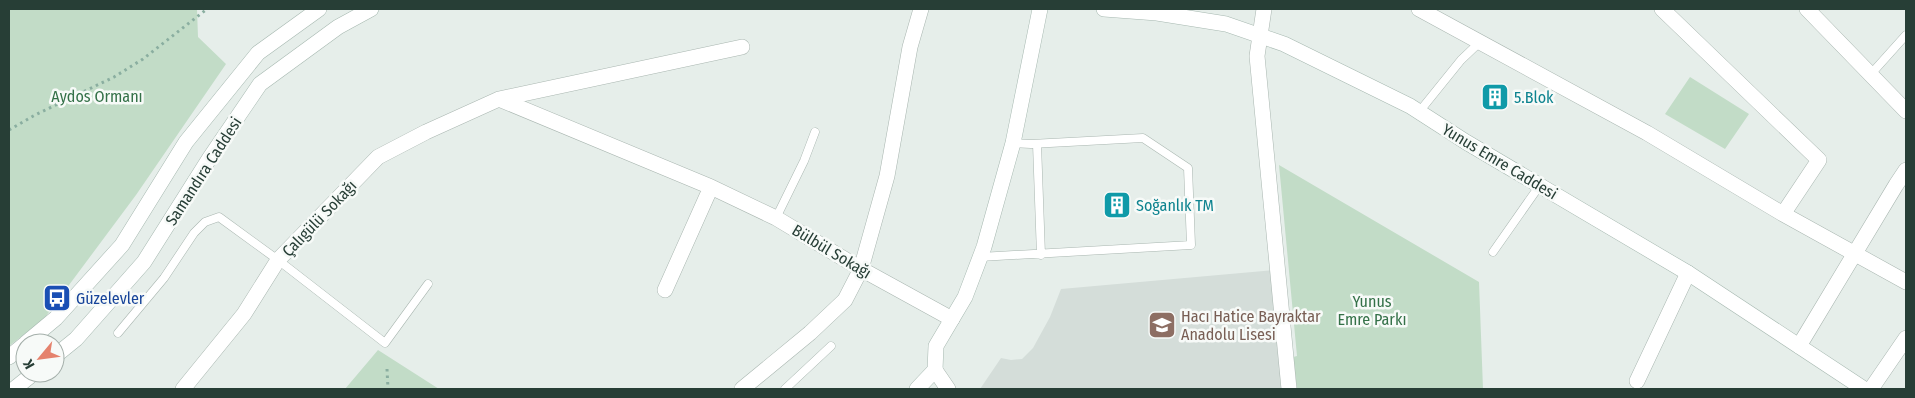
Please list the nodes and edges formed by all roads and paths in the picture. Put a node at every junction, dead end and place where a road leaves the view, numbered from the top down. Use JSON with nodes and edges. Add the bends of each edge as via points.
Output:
{"nodes":[{"id":1,"x":207,"y":9,"type":"edge"},
{"id":2,"x":319,"y":9,"type":"edge"},
{"id":3,"x":371,"y":9,"type":"edge"},
{"id":4,"x":921,"y":9,"type":"edge"},
{"id":5,"x":1040,"y":9,"type":"edge"},
{"id":6,"x":1104,"y":9,"type":"edge"},
{"id":7,"x":1264,"y":9,"type":"edge"},
{"id":8,"x":1420,"y":9,"type":"edge"},
{"id":9,"x":1662,"y":9,"type":"edge"},
{"id":10,"x":1807,"y":9,"type":"edge"},
{"id":11,"x":1906,"y":35,"type":"edge"},
{"id":12,"x":1260,"y":36,"type":"junction"},
{"id":13,"x":1481,"y":41,"type":"junction"},
{"id":14,"x":742,"y":47,"type":"dead end"},
{"id":15,"x":1871,"y":74,"type":"junction"},
{"id":16,"x":499,"y":99,"type":"junction"},
{"id":17,"x":1906,"y":110,"type":"edge"},
{"id":18,"x":1419,"y":112,"type":"junction"},
{"id":19,"x":9,"y":130,"type":"edge"},
{"id":20,"x":815,"y":132,"type":"dead end"},
{"id":21,"x":1013,"y":143,"type":"junction"},
{"id":22,"x":1037,"y":144,"type":"junction"},
{"id":23,"x":1906,"y":170,"type":"edge"},
{"id":24,"x":1540,"y":185,"type":"junction"},
{"id":25,"x":711,"y":187,"type":"junction"},
{"id":26,"x":1782,"y":214,"type":"junction"},
{"id":27,"x":776,"y":218,"type":"junction"},
{"id":28,"x":1493,"y":252,"type":"dead end"},
{"id":29,"x":1855,"y":254,"type":"junction"},
{"id":30,"x":1040,"y":255,"type":"junction"},
{"id":31,"x":980,"y":257,"type":"junction"},
{"id":32,"x":278,"y":260,"type":"junction"},
{"id":33,"x":861,"y":269,"type":"junction"},
{"id":34,"x":1688,"y":273,"type":"junction"},
{"id":35,"x":1906,"y":282,"type":"edge"},
{"id":36,"x":428,"y":284,"type":"dead end"},
{"id":37,"x":665,"y":290,"type":"dead end"},
{"id":38,"x":952,"y":319,"type":"junction"},
{"id":39,"x":118,"y":332,"type":"dead end"},
{"id":40,"x":38,"y":333,"type":"edge"},
{"id":41,"x":1906,"y":338,"type":"edge"},
{"id":42,"x":831,"y":346,"type":"dead end"},
{"id":43,"x":1799,"y":346,"type":"junction"},
{"id":44,"x":65,"y":348,"type":"edge"},
{"id":45,"x":387,"y":368,"type":"dead end"},
{"id":46,"x":935,"y":370,"type":"junction"},
{"id":47,"x":1637,"y":381,"type":"dead end"},
{"id":48,"x":183,"y":389,"type":"edge"},
{"id":49,"x":388,"y":389,"type":"edge"},
{"id":50,"x":742,"y":389,"type":"edge"},
{"id":51,"x":785,"y":389,"type":"edge"},
{"id":52,"x":918,"y":389,"type":"edge"},
{"id":53,"x":948,"y":389,"type":"edge"},
{"id":54,"x":1289,"y":389,"type":"edge"},
{"id":55,"x":1864,"y":389,"type":"edge"},
{"id":56,"x":1870,"y":389,"type":"edge"}],
"edges":[{"from":1,"to":19,"type":"path","via":[[143,59],[114,77]]},
{"from":2,"to":40,"type":"street","name":"Samandıra Caddesi","via":[[258,53],[186,142],[122,245],[56,318]]},
{"from":3,"to":44,"type":"street","name":"Samandıra Caddesi","via":[[338,26],[260,84],[144,262]]},
{"from":4,"to":33,"type":"street","via":[[910,47],[887,176]]},
{"from":5,"to":21,"type":"street"},
{"from":6,"to":12,"type":"street","name":"Yunus Emre Caddesi","via":[[1226,24]]},
{"from":7,"to":12,"type":"street"},
{"from":8,"to":13,"type":"street"},
{"from":9,"to":26,"type":"street","via":[[1819,160]]},
{"from":10,"to":15,"type":"street"},
{"from":11,"to":15,"type":"lane"},
{"from":12,"to":18,"type":"street","name":"Yunus Emre Caddesi","via":[[1284,44]]},
{"from":12,"to":54,"type":"street","via":[[1257,56]]},
{"from":13,"to":18,"type":"lane","via":[[1461,60]]},
{"from":13,"to":26,"type":"street","via":[[1648,133]]},
{"from":14,"to":16,"type":"street","name":"Çalıgülü Sokağı"},
{"from":15,"to":17,"type":"street"},
{"from":16,"to":25,"type":"street","name":"Bülbül Sokağı"},
{"from":16,"to":32,"type":"street","name":"Çalıgülü Sokağı","via":[[378,157]]},
{"from":18,"to":24,"type":"street","name":"Yunus Emre Caddesi"},
{"from":20,"to":27,"type":"lane"},
{"from":21,"to":22,"type":"lane"},
{"from":21,"to":31,"type":"street"},
{"from":22,"to":30,"type":"lane"},
{"from":22,"to":30,"type":"lane","via":[[1143,138],[1188,168],[1191,245]]},
{"from":23,"to":29,"type":"street"},
{"from":24,"to":28,"type":"lane"},
{"from":24,"to":34,"type":"street","name":"Yunus Emre Caddesi"},
{"from":25,"to":27,"type":"street","name":"Bülbül Sokağı"},
{"from":25,"to":37,"type":"street"},
{"from":26,"to":29,"type":"street"},
{"from":27,"to":33,"type":"street","name":"Bülbül Sokağı"},
{"from":29,"to":35,"type":"street"},
{"from":29,"to":43,"type":"street"},
{"from":30,"to":31,"type":"lane"},
{"from":31,"to":38,"type":"street","via":[[965,297]]},
{"from":32,"to":36,"type":"lane","via":[[385,343]]},
{"from":32,"to":39,"type":"lane","via":[[219,217],[212,218],[194,233],[164,278]]},
{"from":32,"to":48,"type":"street","name":"Çalıgülü Sokağı","via":[[244,314]]},
{"from":33,"to":38,"type":"street","name":"Bülbül Sokağı"},
{"from":33,"to":50,"type":"street","via":[[845,300]]},
{"from":34,"to":43,"type":"street","name":"Yunus Emre Caddesi"},
{"from":34,"to":47,"type":"street"},
{"from":38,"to":46,"type":"street","via":[[936,346]]},
{"from":41,"to":56,"type":"street"},
{"from":42,"to":51,"type":"lane"},
{"from":43,"to":55,"type":"street","name":"Yunus Emre Caddesi"},
{"from":45,"to":49,"type":"path"},
{"from":46,"to":52,"type":"street"},
{"from":46,"to":53,"type":"street"}]}
